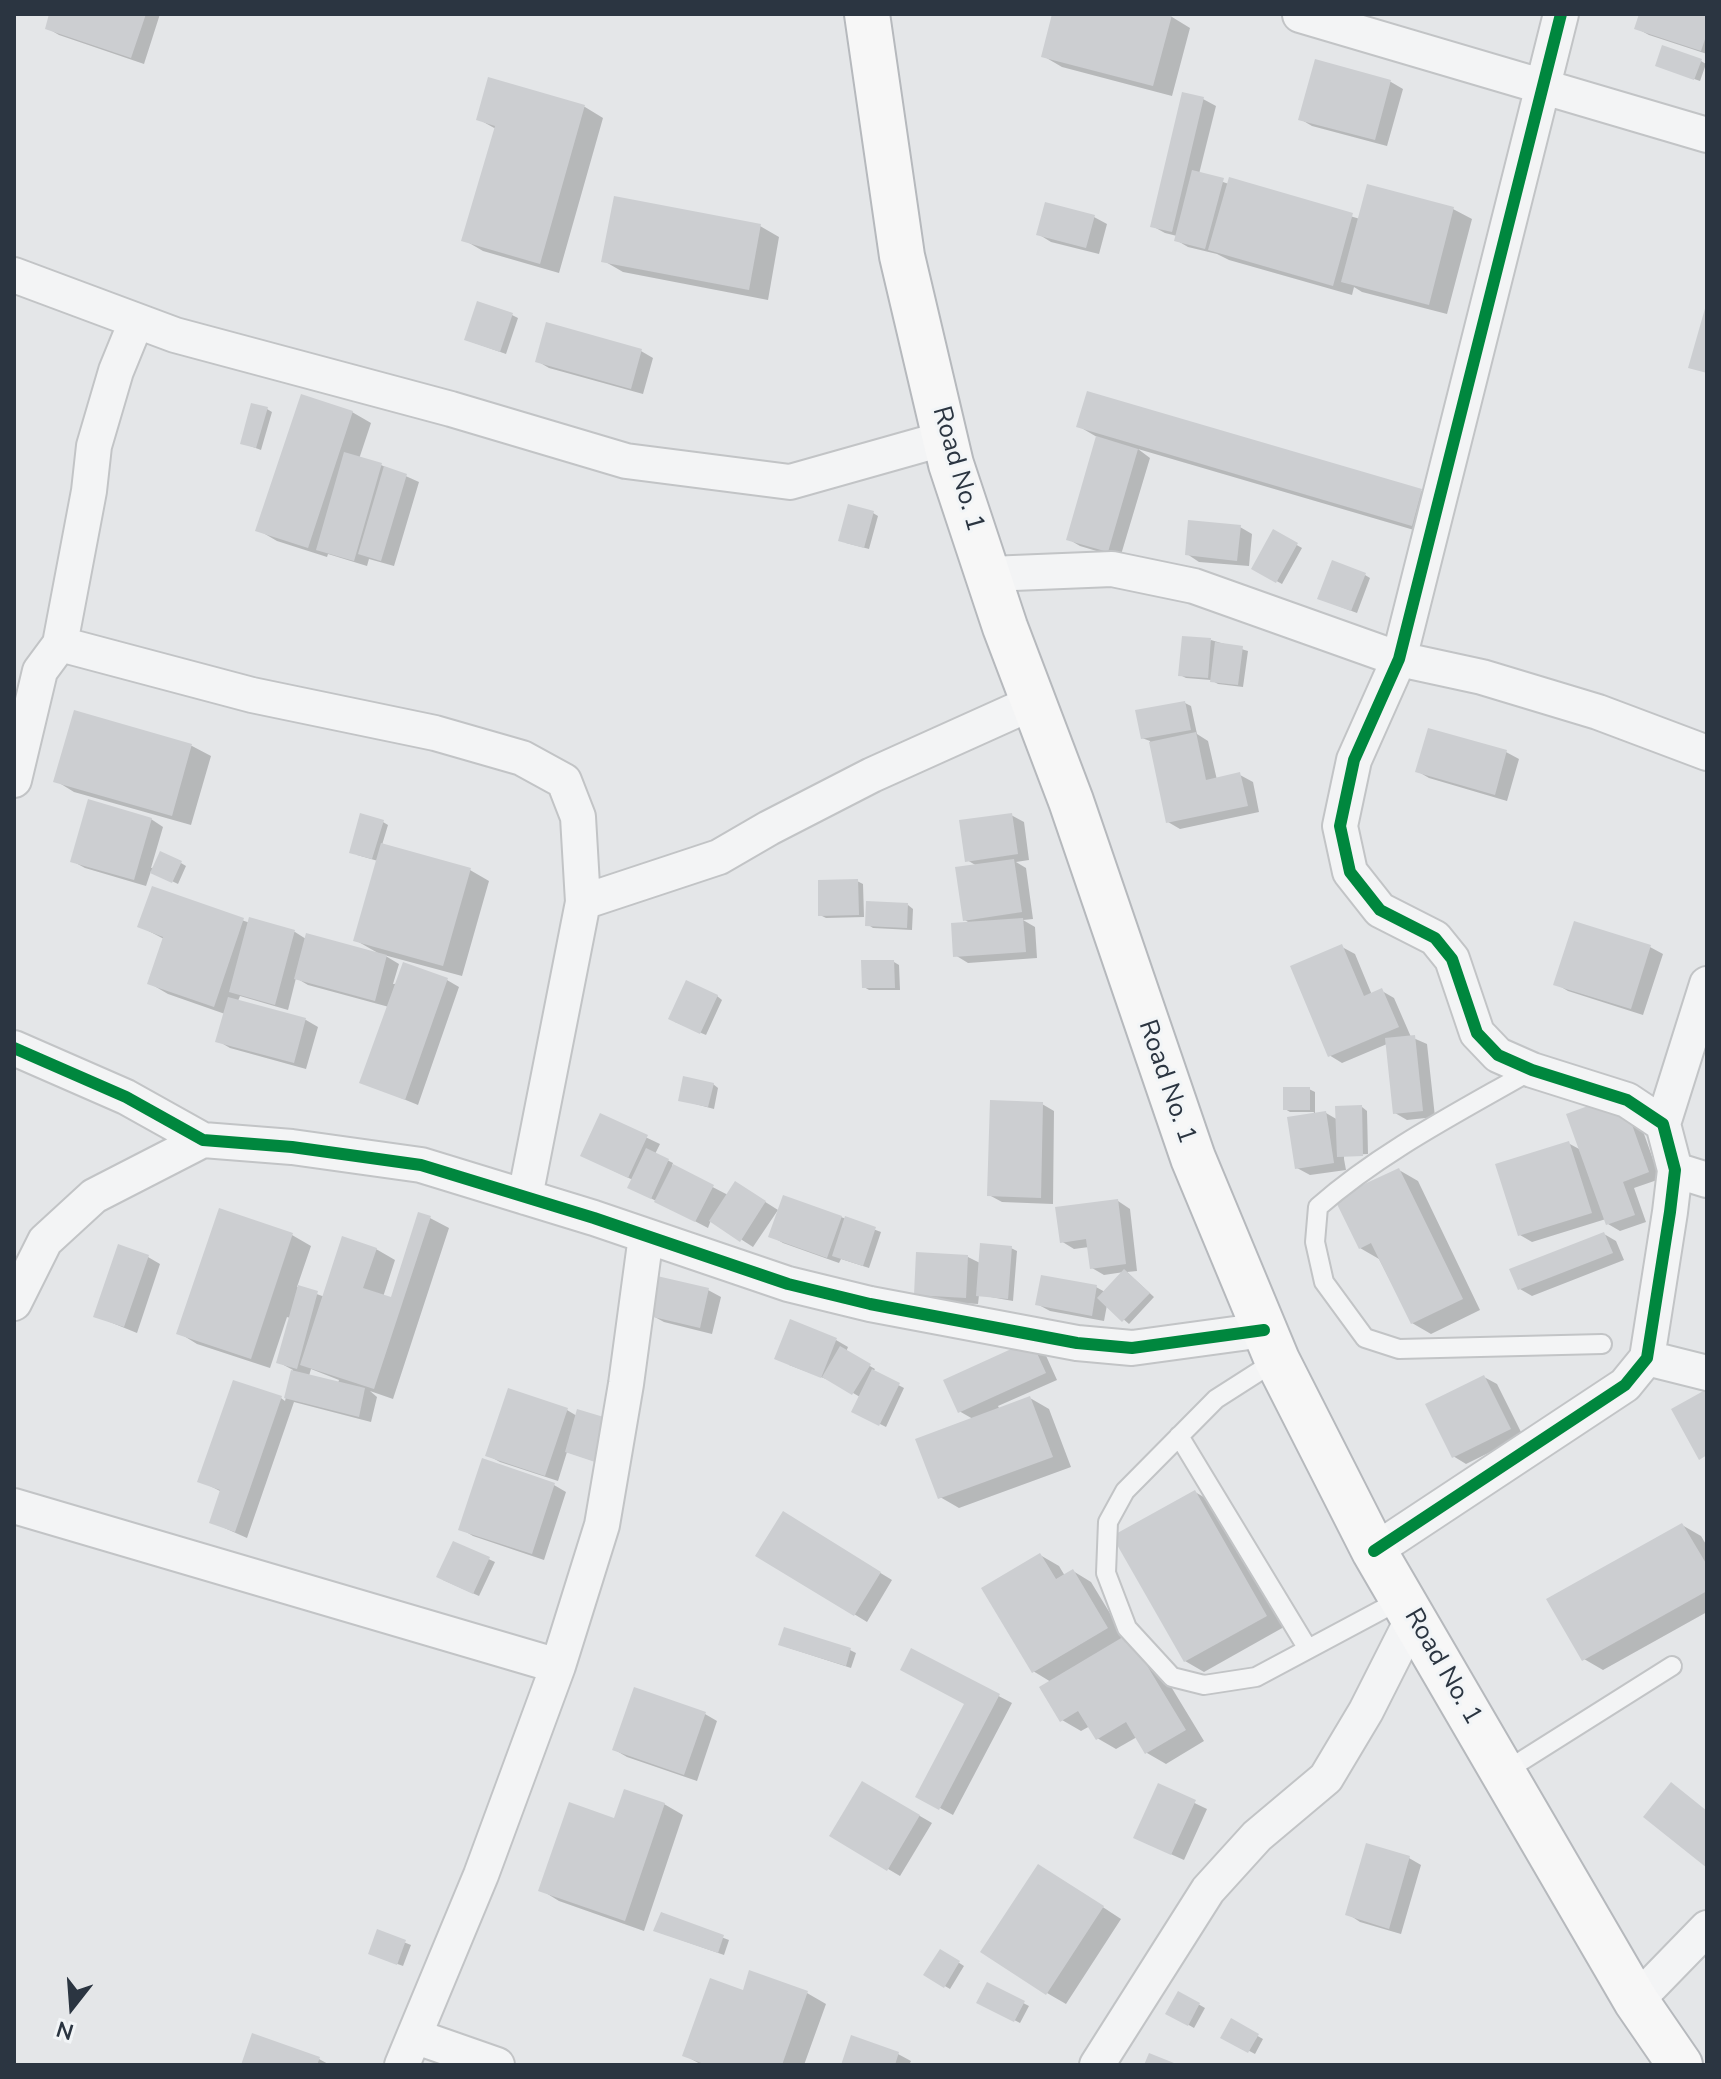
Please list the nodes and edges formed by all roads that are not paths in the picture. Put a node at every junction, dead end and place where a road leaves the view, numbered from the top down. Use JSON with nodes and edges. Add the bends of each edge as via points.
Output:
{"nodes":[{"id":1,"x":867,"y":14,"type":"edge"},
{"id":2,"x":1561,"y":14,"type":"edge"},
{"id":3,"x":1300,"y":15,"type":"edge"},
{"id":4,"x":1541,"y":85,"type":"junction"},
{"id":5,"x":1707,"y":135,"type":"edge"},
{"id":6,"x":14,"y":275,"type":"edge"},
{"id":7,"x":136,"y":322,"type":"junction"},
{"id":8,"x":946,"y":438,"type":"junction"},
{"id":9,"x":989,"y":574,"type":"junction"},
{"id":10,"x":60,"y":644,"type":"junction"},
{"id":11,"x":1399,"y":659,"type":"junction"},
{"id":12,"x":27,"y":667,"type":"edge"},
{"id":13,"x":1034,"y":702,"type":"junction"},
{"id":14,"x":1707,"y":753,"type":"edge"},
{"id":15,"x":14,"y":780,"type":"edge"},
{"id":16,"x":583,"y":902,"type":"junction"},
{"id":17,"x":1707,"y":984,"type":"edge"},
{"id":18,"x":14,"y":1048,"type":"edge"},
{"id":19,"x":1532,"y":1070,"type":"junction"},
{"id":20,"x":1663,"y":1124,"type":"junction"},
{"id":21,"x":203,"y":1140,"type":"junction"},
{"id":22,"x":1691,"y":1175,"type":"edge"},
{"id":23,"x":525,"y":1197,"type":"junction"},
{"id":24,"x":646,"y":1236,"type":"junction"},
{"id":25,"x":14,"y":1303,"type":"edge"},
{"id":26,"x":1602,"y":1344,"type":"dead end"},
{"id":27,"x":1271,"y":1345,"type":"junction"},
{"id":28,"x":1647,"y":1358,"type":"junction"},
{"id":29,"x":1707,"y":1373,"type":"edge"},
{"id":30,"x":1179,"y":1436,"type":"junction"},
{"id":31,"x":14,"y":1506,"type":"edge"},
{"id":32,"x":1374,"y":1551,"type":"junction"},
{"id":33,"x":1408,"y":1608,"type":"junction"},
{"id":34,"x":1308,"y":1649,"type":"junction"},
{"id":35,"x":558,"y":1666,"type":"junction"},
{"id":36,"x":1672,"y":1666,"type":"dead end"},
{"id":37,"x":1504,"y":1772,"type":"junction"},
{"id":38,"x":1707,"y":1928,"type":"edge"},
{"id":39,"x":1636,"y":2001,"type":"junction"},
{"id":40,"x":408,"y":2050,"type":"edge"},
{"id":41,"x":497,"y":2065,"type":"edge"},
{"id":42,"x":1097,"y":2065,"type":"edge"},
{"id":43,"x":1680,"y":2065,"type":"edge"}],
"edges":[{"from":1,"to":8,"type":"highway","name":"Road No. 1","via":[[902,256]]},
{"from":2,"to":4,"type":"street"},
{"from":3,"to":4,"type":"street"},
{"from":4,"to":5,"type":"street"},
{"from":4,"to":11,"type":"street"},
{"from":6,"to":7,"type":"street"},
{"from":7,"to":8,"type":"street","via":[[626,461],[790,482]]},
{"from":7,"to":10,"type":"street","via":[[94,446]]},
{"from":8,"to":9,"type":"highway","name":"Road No. 1"},
{"from":9,"to":11,"type":"street","via":[[1112,569],[1194,586]]},
{"from":9,"to":13,"type":"highway","name":"Road No. 1"},
{"from":10,"to":12,"type":"street"},
{"from":10,"to":16,"type":"street","via":[[522,758],[564,781],[578,817]]},
{"from":11,"to":14,"type":"street","via":[[1482,677]]},
{"from":11,"to":19,"type":"street","via":[[1354,760],[1340,826],[1350,872],[1380,910],[1435,938],[1452,959],[1477,1033],[1498,1055]]},
{"from":12,"to":15,"type":"street"},
{"from":13,"to":16,"type":"street","via":[[872,775],[719,857]]},
{"from":13,"to":27,"type":"highway","name":"Road No. 1","via":[[1193,1158]]},
{"from":16,"to":23,"type":"street"},
{"from":17,"to":20,"type":"street"},
{"from":18,"to":21,"type":"street","via":[[126,1097]]},
{"from":19,"to":20,"type":"street","via":[[1627,1100]]},
{"from":19,"to":26,"type":"lane","via":[[1391,1152],[1318,1207],[1315,1242],[1324,1282],[1365,1338],[1399,1349]]},
{"from":20,"to":22,"type":"street"},
{"from":21,"to":23,"type":"street","via":[[421,1165]]},
{"from":21,"to":25,"type":"street","via":[[94,1196],[45,1241]]},
{"from":22,"to":28,"type":"street"},
{"from":23,"to":24,"type":"street"},
{"from":24,"to":27,"type":"street","via":[[788,1284],[1077,1343],[1132,1348]]},
{"from":24,"to":35,"type":"street","via":[[602,1525]]},
{"from":27,"to":30,"type":"lane"},
{"from":27,"to":32,"type":"highway","name":"Road No. 1"},
{"from":28,"to":29,"type":"street"},
{"from":28,"to":32,"type":"street","via":[[1625,1385]]},
{"from":30,"to":34,"type":"lane"},
{"from":30,"to":34,"type":"lane","via":[[1125,1491],[1108,1522],[1106,1573],[1127,1628],[1172,1677],[1204,1685],[1256,1677]]},
{"from":31,"to":35,"type":"street"},
{"from":32,"to":33,"type":"highway","name":"Road No. 1"},
{"from":33,"to":34,"type":"lane"},
{"from":33,"to":37,"type":"highway","name":"Road No. 1"},
{"from":33,"to":42,"type":"street","via":[[1366,1711],[1326,1778],[1257,1836],[1208,1890]]},
{"from":35,"to":40,"type":"street","via":[[481,1875]]},
{"from":36,"to":37,"type":"lane"},
{"from":37,"to":39,"type":"highway","name":"Road No. 1"},
{"from":38,"to":39,"type":"street"},
{"from":39,"to":43,"type":"highway","name":"Road No. 1"},
{"from":40,"to":41,"type":"street"}]}
